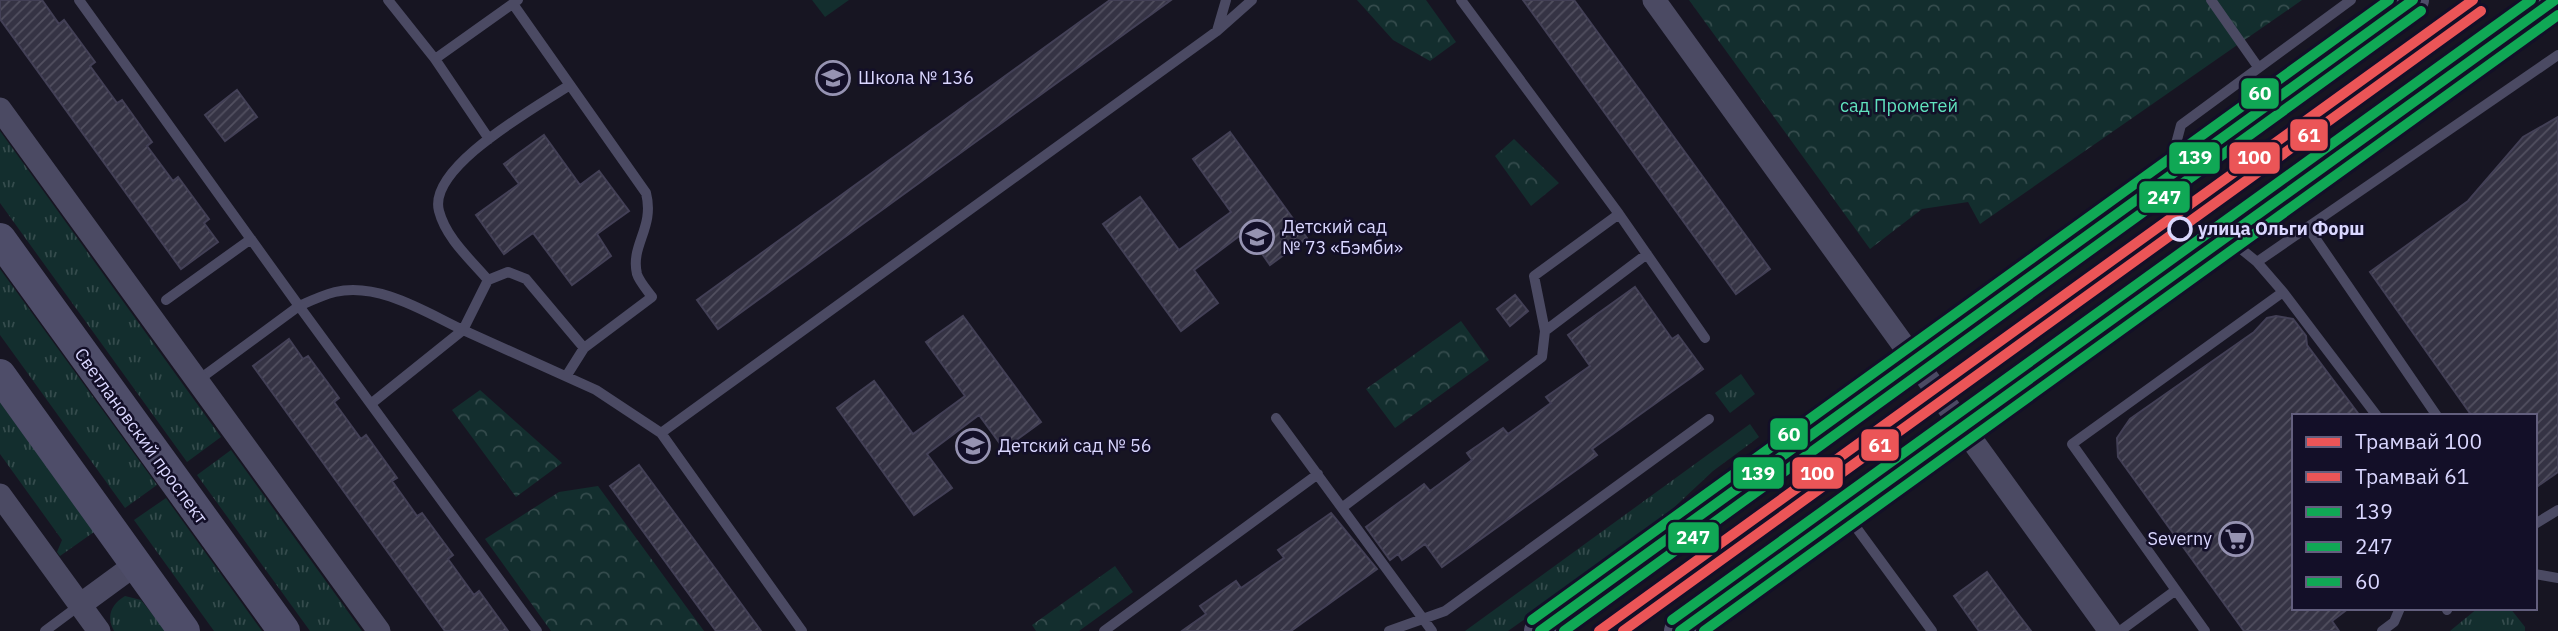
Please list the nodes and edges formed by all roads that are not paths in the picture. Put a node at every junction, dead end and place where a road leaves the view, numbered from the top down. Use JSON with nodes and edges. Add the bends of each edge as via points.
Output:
{"nodes":[{"id":1,"x":79,"y":0,"type":"edge"},
{"id":2,"x":387,"y":0,"type":"edge"},
{"id":3,"x":1226,"y":0,"type":"edge"},
{"id":4,"x":1252,"y":0,"type":"edge"},
{"id":5,"x":1461,"y":0,"type":"edge"},
{"id":6,"x":1654,"y":0,"type":"edge"},
{"id":7,"x":2211,"y":0,"type":"edge"},
{"id":8,"x":2351,"y":0,"type":"edge"},
{"id":9,"x":2413,"y":0,"type":"edge"},
{"id":10,"x":2555,"y":0,"type":"edge"},
{"id":11,"x":516,"y":2,"type":"edge"},
{"id":12,"x":1217,"y":31,"type":"junction"},
{"id":13,"x":2558,"y":55,"type":"edge"},
{"id":14,"x":435,"y":59,"type":"junction"},
{"id":15,"x":2258,"y":67,"type":"junction"},
{"id":16,"x":568,"y":86,"type":"junction"},
{"id":17,"x":0,"y":109,"type":"edge"},
{"id":18,"x":489,"y":139,"type":"junction"},
{"id":19,"x":2168,"y":177,"type":"junction"},
{"id":20,"x":1619,"y":214,"type":"junction"},
{"id":21,"x":2309,"y":229,"type":"junction"},
{"id":22,"x":2227,"y":237,"type":"junction"},
{"id":23,"x":0,"y":239,"type":"edge"},
{"id":24,"x":251,"y":239,"type":"junction"},
{"id":25,"x":1647,"y":254,"type":"junction"},
{"id":26,"x":2257,"y":262,"type":"junction"},
{"id":27,"x":488,"y":280,"type":"junction"},
{"id":28,"x":2283,"y":292,"type":"junction"},
{"id":29,"x":166,"y":300,"type":"dead end"},
{"id":30,"x":299,"y":306,"type":"junction"},
{"id":31,"x":463,"y":330,"type":"junction"},
{"id":32,"x":1545,"y":331,"type":"junction"},
{"id":33,"x":1705,"y":338,"type":"dead end"},
{"id":34,"x":584,"y":348,"type":"junction"},
{"id":35,"x":1915,"y":361,"type":"junction"},
{"id":36,"x":0,"y":375,"type":"edge"},
{"id":37,"x":567,"y":375,"type":"junction"},
{"id":38,"x":197,"y":381,"type":"junction"},
{"id":39,"x":372,"y":403,"type":"junction"},
{"id":40,"x":2374,"y":414,"type":"edge"},
{"id":41,"x":2436,"y":414,"type":"edge"},
{"id":42,"x":1276,"y":418,"type":"dead end"},
{"id":43,"x":1709,"y":419,"type":"dead end"},
{"id":44,"x":1963,"y":427,"type":"junction"},
{"id":45,"x":661,"y":433,"type":"junction"},
{"id":46,"x":1318,"y":474,"type":"junction"},
{"id":47,"x":0,"y":495,"type":"edge"},
{"id":48,"x":1343,"y":507,"type":"junction"},
{"id":49,"x":2558,"y":510,"type":"edge"},
{"id":50,"x":1845,"y":512,"type":"junction"},
{"id":51,"x":2537,"y":523,"type":"edge"},
{"id":52,"x":136,"y":564,"type":"junction"},
{"id":53,"x":2537,"y":574,"type":"edge"},
{"id":54,"x":2558,"y":578,"type":"edge"},
{"id":55,"x":2176,"y":590,"type":"junction"},
{"id":56,"x":80,"y":605,"type":"junction"},
{"id":57,"x":1423,"y":618,"type":"junction"},
{"id":58,"x":2394,"y":626,"type":"edge"},
{"id":59,"x":44,"y":631,"type":"edge"},
{"id":60,"x":99,"y":631,"type":"edge"},
{"id":61,"x":184,"y":631,"type":"edge"},
{"id":62,"x":284,"y":631,"type":"edge"},
{"id":63,"x":379,"y":631,"type":"edge"},
{"id":64,"x":537,"y":631,"type":"edge"},
{"id":65,"x":802,"y":631,"type":"edge"},
{"id":66,"x":1104,"y":631,"type":"edge"},
{"id":67,"x":1389,"y":631,"type":"edge"},
{"id":68,"x":1432,"y":631,"type":"edge"},
{"id":69,"x":1540,"y":631,"type":"edge"},
{"id":70,"x":1680,"y":631,"type":"edge"},
{"id":71,"x":1932,"y":631,"type":"edge"},
{"id":72,"x":2110,"y":631,"type":"edge"},
{"id":73,"x":2120,"y":631,"type":"edge"},
{"id":74,"x":2205,"y":631,"type":"edge"},
{"id":75,"x":2382,"y":631,"type":"edge"}],
"edges":[{"from":1,"to":24,"type":"lane"},
{"from":2,"to":14,"type":"lane"},
{"from":3,"to":12,"type":"lane"},
{"from":4,"to":12,"type":"lane"},
{"from":5,"to":20,"type":"lane"},
{"from":6,"to":35,"type":"street"},
{"from":7,"to":15,"type":"lane"},
{"from":8,"to":15,"type":"lane"},
{"from":9,"to":19,"type":"main road"},
{"from":10,"to":22,"type":"main road"},
{"from":11,"to":14,"type":"lane"},
{"from":11,"to":16,"type":"lane"},
{"from":12,"to":45,"type":"lane"},
{"from":13,"to":21,"type":"lane"},
{"from":14,"to":18,"type":"lane"},
{"from":15,"to":19,"type":"lane","via":[[2181,125]]},
{"from":16,"to":18,"type":"lane"},
{"from":16,"to":34,"type":"lane","via":[[646,193],[650,211],[637,253],[637,275],[652,297]]},
{"from":17,"to":38,"type":"street"},
{"from":18,"to":27,"type":"lane","via":[[455,166],[442,186],[437,208],[446,231]]},
{"from":19,"to":35,"type":"main road"},
{"from":20,"to":25,"type":"lane"},
{"from":20,"to":32,"type":"lane","via":[[1534,276]]},
{"from":21,"to":26,"type":"lane"},
{"from":21,"to":41,"type":"lane"},
{"from":22,"to":26,"type":"lane"},
{"from":22,"to":44,"type":"main road"},
{"from":23,"to":62,"type":"main road","name":"Светлановский проспект"},
{"from":24,"to":29,"type":"lane"},
{"from":24,"to":30,"type":"lane"},
{"from":25,"to":32,"type":"lane"},
{"from":25,"to":33,"type":"lane"},
{"from":26,"to":28,"type":"lane"},
{"from":27,"to":31,"type":"lane"},
{"from":27,"to":34,"type":"lane","via":[[508,272],[526,279]]},
{"from":28,"to":40,"type":"lane"},
{"from":28,"to":55,"type":"lane","via":[[2072,443]]},
{"from":30,"to":31,"type":"lane","via":[[336,292],[369,291]]},
{"from":30,"to":38,"type":"lane"},
{"from":30,"to":39,"type":"lane"},
{"from":31,"to":37,"type":"lane"},
{"from":31,"to":39,"type":"lane"},
{"from":32,"to":48,"type":"lane","via":[[1542,357]]},
{"from":34,"to":37,"type":"lane"},
{"from":35,"to":44,"type":"street"},
{"from":35,"to":69,"type":"main road"},
{"from":36,"to":52,"type":"main road"},
{"from":37,"to":45,"type":"lane"},
{"from":38,"to":63,"type":"street"},
{"from":39,"to":64,"type":"lane"},
{"from":42,"to":46,"type":"lane"},
{"from":43,"to":57,"type":"lane","via":[[1445,611]]},
{"from":44,"to":50,"type":"main road"},
{"from":44,"to":72,"type":"street"},
{"from":45,"to":65,"type":"lane"},
{"from":46,"to":48,"type":"lane"},
{"from":46,"to":66,"type":"lane"},
{"from":47,"to":56,"type":"street"},
{"from":48,"to":57,"type":"lane"},
{"from":49,"to":51,"type":"lane"},
{"from":50,"to":70,"type":"main road"},
{"from":50,"to":71,"type":"lane"},
{"from":52,"to":56,"type":"street"},
{"from":52,"to":61,"type":"main road"},
{"from":53,"to":54,"type":"lane"},
{"from":55,"to":73,"type":"lane"},
{"from":55,"to":74,"type":"lane"},
{"from":56,"to":59,"type":"lane"},
{"from":56,"to":60,"type":"street"},
{"from":57,"to":67,"type":"lane"},
{"from":57,"to":68,"type":"lane"},
{"from":58,"to":75,"type":"lane"}]}
